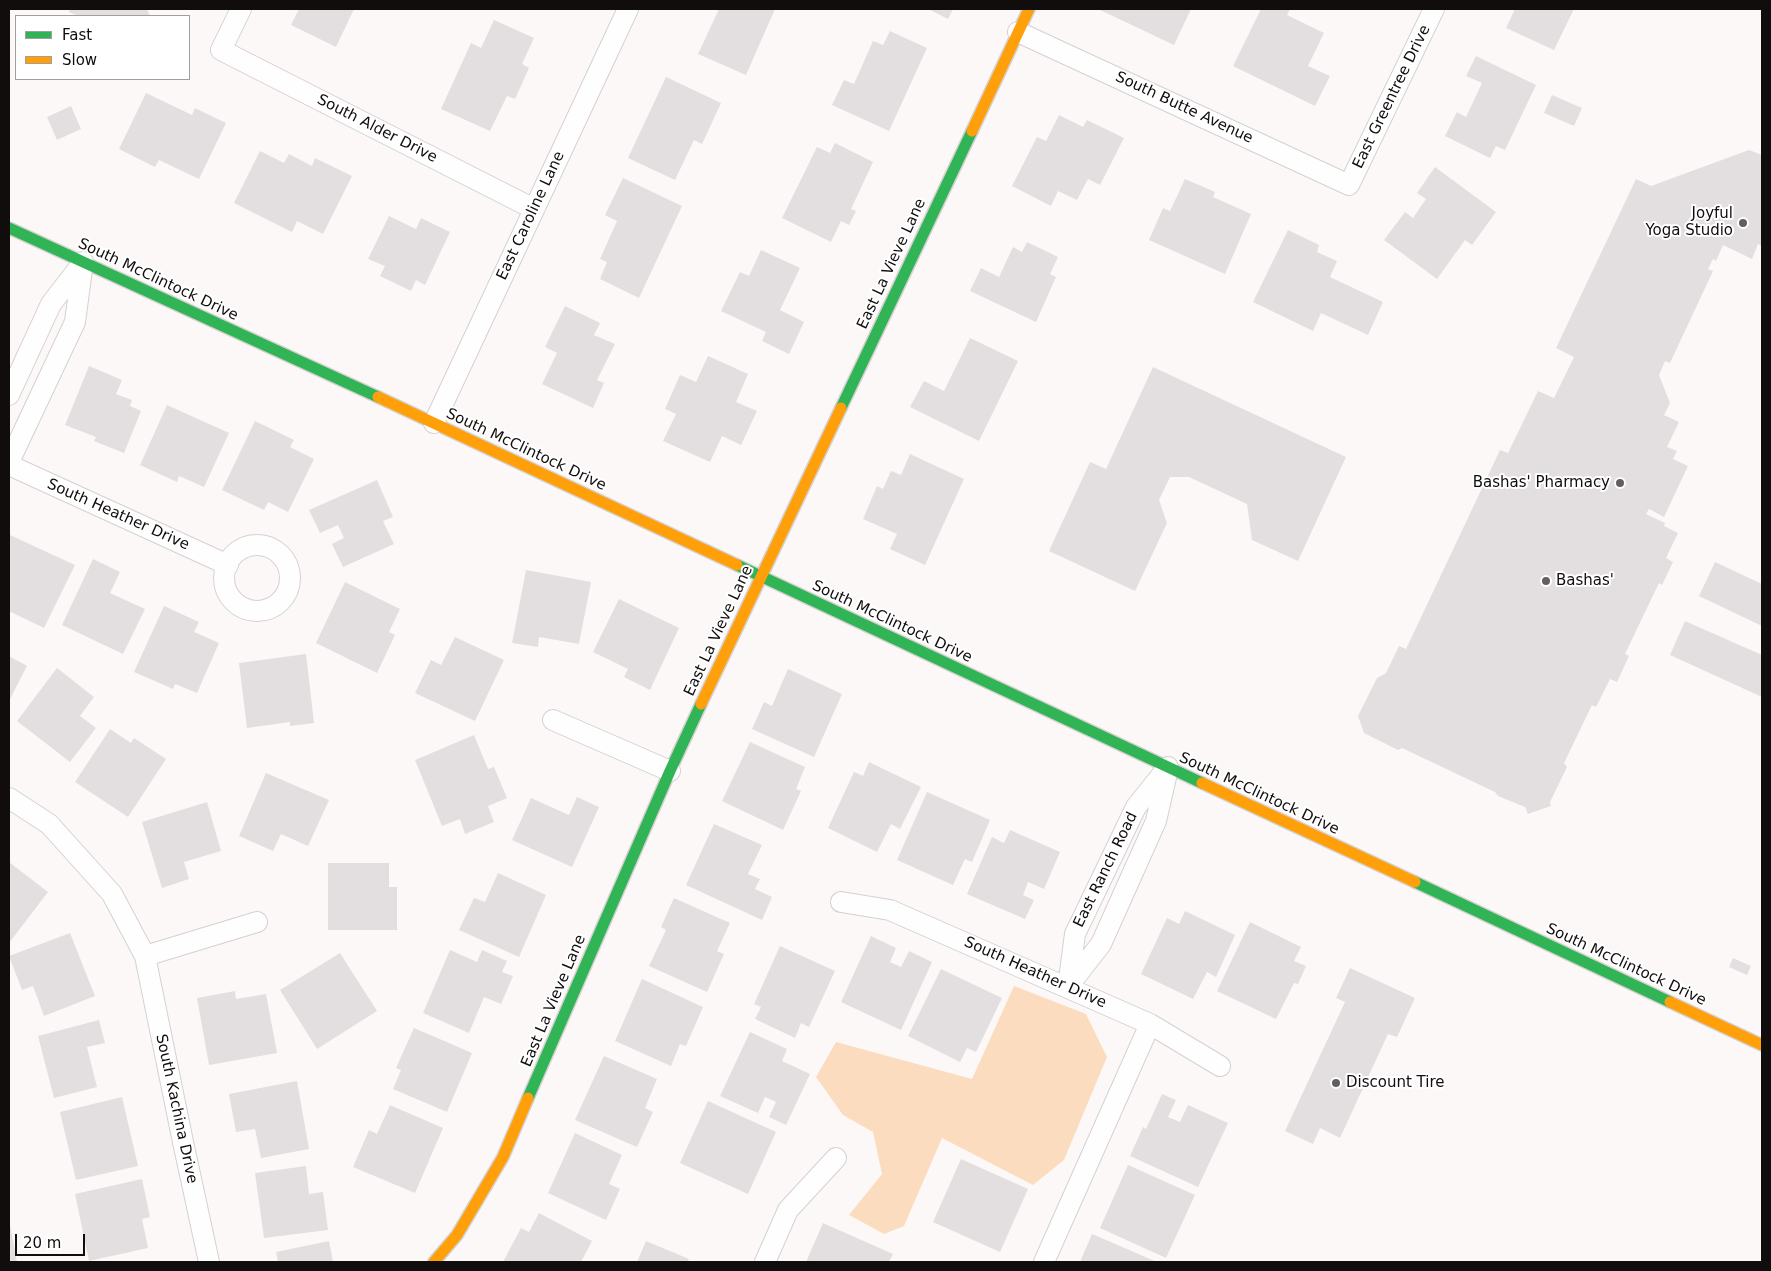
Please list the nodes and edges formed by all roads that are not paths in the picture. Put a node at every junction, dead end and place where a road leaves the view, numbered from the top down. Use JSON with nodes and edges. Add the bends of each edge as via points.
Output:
{"nodes":[{"id":1,"x":241,"y":9,"type":"edge"},
{"id":2,"x":628,"y":9,"type":"edge"},
{"id":3,"x":1029,"y":9,"type":"edge"},
{"id":4,"x":1434,"y":9,"type":"edge"},
{"id":5,"x":1018,"y":32,"type":"junction"},
{"id":6,"x":1349,"y":185,"type":"joint"},
{"id":7,"x":534,"y":209,"type":"junction"},
{"id":8,"x":9,"y":228,"type":"edge"},
{"id":9,"x":83,"y":262,"type":"junction"},
{"id":10,"x":9,"y":395,"type":"edge"},
{"id":11,"x":434,"y":423,"type":"junction"},
{"id":12,"x":9,"y":463,"type":"edge"},
{"id":13,"x":228,"y":565,"type":"dead end"},
{"id":14,"x":760,"y":576,"type":"junction"},
{"id":15,"x":552,"y":720,"type":"dead end"},
{"id":16,"x":1168,"y":767,"type":"junction"},
{"id":17,"x":670,"y":771,"type":"junction"},
{"id":18,"x":9,"y":798,"type":"edge"},
{"id":19,"x":841,"y":902,"type":"dead end"},
{"id":20,"x":257,"y":922,"type":"dead end"},
{"id":21,"x":145,"y":956,"type":"junction"},
{"id":22,"x":1068,"y":987,"type":"junction"},
{"id":23,"x":1150,"y":1024,"type":"junction"},
{"id":24,"x":1762,"y":1045,"type":"edge"},
{"id":25,"x":1220,"y":1066,"type":"dead end"},
{"id":26,"x":836,"y":1158,"type":"dead end"},
{"id":27,"x":209,"y":1262,"type":"edge"},
{"id":28,"x":434,"y":1262,"type":"edge"},
{"id":29,"x":766,"y":1262,"type":"edge"},
{"id":30,"x":1044,"y":1262,"type":"edge"}],
"edges":[{"from":1,"to":7,"type":"street","name":"South Alder Drive","via":[[221,50]]},
{"from":2,"to":7,"type":"street","name":"East Caroline Lane"},
{"from":3,"to":5,"type":"main road","name":"East La Vieve Lane"},
{"from":4,"to":6,"type":"street","name":"East Greentree Drive"},
{"from":5,"to":6,"type":"street","name":"South Butte Avenue"},
{"from":5,"to":14,"type":"main road","name":"East La Vieve Lane"},
{"from":7,"to":11,"type":"street","name":"East Caroline Lane"},
{"from":8,"to":9,"type":"main road","name":"South McClintock Drive"},
{"from":9,"to":10,"type":"street","via":[[51,304]]},
{"from":9,"to":11,"type":"main road","name":"South McClintock Drive"},
{"from":9,"to":12,"type":"street","via":[[76,322]]},
{"from":11,"to":14,"type":"main road","name":"South McClintock Drive"},
{"from":12,"to":13,"type":"street","name":"South Heather Drive"},
{"from":14,"to":16,"type":"main road","name":"South McClintock Drive"},
{"from":14,"to":17,"type":"main road","name":"East La Vieve Lane"},
{"from":15,"to":17,"type":"street"},
{"from":16,"to":22,"type":"street","name":"East Ranch Road","via":[[1156,821],[1101,944]]},
{"from":16,"to":22,"type":"street","name":"East Ranch Road","via":[[1136,807],[1075,934]]},
{"from":16,"to":24,"type":"main road","name":"South McClintock Drive"},
{"from":17,"to":28,"type":"main road","name":"East La Vieve Lane","via":[[503,1157],[457,1235]]},
{"from":18,"to":21,"type":"street","name":"South Kachina Drive","via":[[49,824],[112,894]]},
{"from":19,"to":22,"type":"street","name":"South Heather Drive","via":[[890,910]]},
{"from":20,"to":21,"type":"street"},
{"from":21,"to":27,"type":"street","name":"South Kachina Drive"},
{"from":22,"to":23,"type":"street","name":"South Heather Drive"},
{"from":23,"to":25,"type":"street","name":"South Heather Drive"},
{"from":23,"to":30,"type":"street"},
{"from":26,"to":29,"type":"street","via":[[788,1210]]}]}
